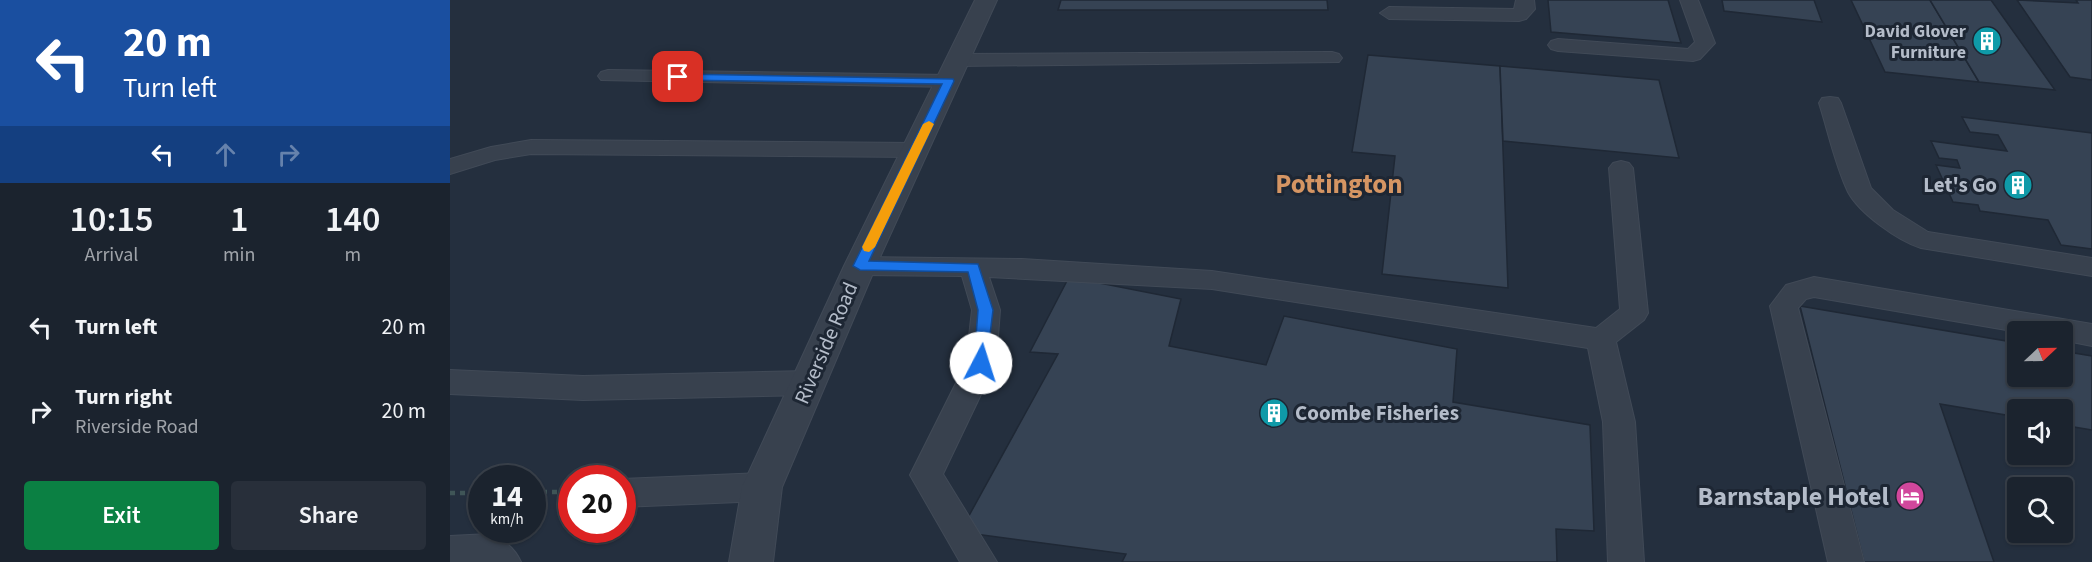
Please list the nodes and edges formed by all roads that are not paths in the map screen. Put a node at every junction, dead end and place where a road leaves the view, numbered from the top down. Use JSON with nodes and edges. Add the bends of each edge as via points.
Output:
{"nodes":[{"id":1,"x":986,"y":0,"type":"edge"},
{"id":2,"x":1525,"y":0,"type":"edge"},
{"id":3,"x":1689,"y":0,"type":"edge"},
{"id":4,"x":1389,"y":13,"type":"dead end"},
{"id":5,"x":1558,"y":45,"type":"dead end"},
{"id":6,"x":1332,"y":58,"type":"dead end"},
{"id":7,"x":953,"y":71,"type":"junction"},
{"id":8,"x":608,"y":76,"type":"dead end"},
{"id":9,"x":1830,"y":103,"type":"dead end"},
{"id":10,"x":916,"y":150,"type":"junction"},
{"id":11,"x":450,"y":167,"type":"edge"},
{"id":12,"x":1622,"y":168,"type":"dead end"},
{"id":13,"x":860,"y":266,"type":"junction"},
{"id":14,"x":2092,"y":267,"type":"edge"},
{"id":15,"x":973,"y":268,"type":"junction"},
{"id":16,"x":2092,"y":335,"type":"edge"},
{"id":17,"x":1601,"y":339,"type":"junction"},
{"id":18,"x":450,"y":382,"type":"edge"},
{"id":19,"x":809,"y":383,"type":"junction"},
{"id":20,"x":762,"y":487,"type":"junction"},
{"id":21,"x":636,"y":492,"type":"edge"},
{"id":22,"x":450,"y":552,"type":"edge"},
{"id":23,"x":503,"y":562,"type":"edge"},
{"id":24,"x":751,"y":562,"type":"edge"},
{"id":25,"x":979,"y":562,"type":"edge"},
{"id":26,"x":1626,"y":562,"type":"edge"},
{"id":27,"x":1846,"y":562,"type":"edge"}],
"edges":[{"from":1,"to":7,"type":"street","name":"Riverside Road"},
{"from":2,"to":4,"type":"lane","via":[[1526,9],[1520,15]]},
{"from":3,"to":5,"type":"lane","via":[[1705,43],[1693,55]]},
{"from":6,"to":7,"type":"lane"},
{"from":7,"to":8,"type":"lane"},
{"from":7,"to":10,"type":"street","name":"Riverside Road"},
{"from":9,"to":14,"type":"lane","via":[[1860,191],[1884,216],[1921,239]]},
{"from":10,"to":11,"type":"lane","via":[[531,147]]},
{"from":10,"to":13,"type":"street","name":"Riverside Road"},
{"from":12,"to":17,"type":"lane","via":[[1634,313]]},
{"from":13,"to":15,"type":"lane"},
{"from":13,"to":19,"type":"street","name":"Riverside Road"},
{"from":15,"to":17,"type":"lane","via":[[1212,280]]},
{"from":15,"to":25,"type":"lane","via":[[986,310],[981,363],[926,475]]},
{"from":16,"to":27,"type":"lane","via":[[1814,287],[1796,292],[1784,306]]},
{"from":17,"to":26,"type":"lane","via":[[1619,422]]},
{"from":18,"to":19,"type":"lane","via":[[583,388]]},
{"from":19,"to":20,"type":"street","name":"Riverside Road"},
{"from":20,"to":21,"type":"lane"},
{"from":20,"to":24,"type":"street","name":"Riverside Road"},
{"from":22,"to":23,"type":"lane","via":[[489,550]]}]}
